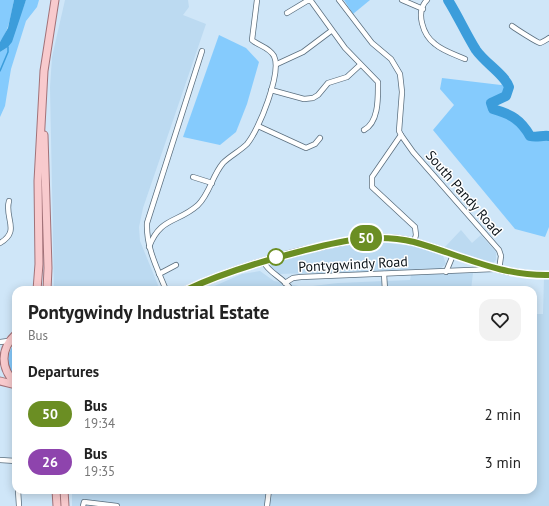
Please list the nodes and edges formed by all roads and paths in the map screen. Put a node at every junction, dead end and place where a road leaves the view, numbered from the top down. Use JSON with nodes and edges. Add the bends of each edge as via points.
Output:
{"nodes":[{"id":1,"x":55,"y":0,"type":"edge"},
{"id":2,"x":257,"y":0,"type":"edge"},
{"id":3,"x":339,"y":0,"type":"edge"},
{"id":4,"x":402,"y":0,"type":"edge"},
{"id":5,"x":427,"y":0,"type":"edge"},
{"id":6,"x":423,"y":9,"type":"junction"},
{"id":7,"x":287,"y":13,"type":"dead end"},
{"id":8,"x":512,"y":26,"type":"dead end"},
{"id":9,"x":331,"y":31,"type":"junction"},
{"id":10,"x":549,"y":38,"type":"edge"},
{"id":11,"x":202,"y":51,"type":"dead end"},
{"id":12,"x":466,"y":59,"type":"dead end"},
{"id":13,"x":277,"y":64,"type":"junction"},
{"id":14,"x":360,"y":65,"type":"junction"},
{"id":15,"x":271,"y":90,"type":"junction"},
{"id":16,"x":43,"y":105,"type":"junction"},
{"id":17,"x":258,"y":126,"type":"junction"},
{"id":18,"x":364,"y":130,"type":"dead end"},
{"id":19,"x":401,"y":135,"type":"junction"},
{"id":20,"x":320,"y":138,"type":"dead end"},
{"id":21,"x":193,"y":176,"type":"dead end"},
{"id":22,"x":212,"y":183,"type":"junction"},
{"id":23,"x":9,"y":201,"type":"dead end"},
{"id":24,"x":414,"y":242,"type":"junction"},
{"id":25,"x":0,"y":244,"type":"edge"},
{"id":26,"x":149,"y":247,"type":"junction"},
{"id":27,"x":453,"y":255,"type":"junction"},
{"id":28,"x":263,"y":261,"type":"junction"},
{"id":29,"x":176,"y":265,"type":"dead end"},
{"id":30,"x":497,"y":270,"type":"junction"},
{"id":31,"x":446,"y":272,"type":"junction"},
{"id":32,"x":159,"y":274,"type":"junction"},
{"id":33,"x":384,"y":274,"type":"junction"},
{"id":34,"x":549,"y":275,"type":"edge"},
{"id":35,"x":286,"y":283,"type":"junction"},
{"id":36,"x":37,"y":286,"type":"edge"},
{"id":37,"x":47,"y":286,"type":"edge"},
{"id":38,"x":164,"y":286,"type":"edge"},
{"id":39,"x":195,"y":286,"type":"edge"},
{"id":40,"x":288,"y":286,"type":"edge"},
{"id":41,"x":385,"y":286,"type":"edge"},
{"id":42,"x":12,"y":338,"type":"edge"},
{"id":43,"x":8,"y":341,"type":"junction"},
{"id":44,"x":0,"y":342,"type":"edge"},
{"id":45,"x":0,"y":356,"type":"edge"},
{"id":46,"x":12,"y":380,"type":"edge"},
{"id":47,"x":0,"y":381,"type":"edge"},
{"id":48,"x":12,"y":384,"type":"edge"},
{"id":49,"x":0,"y":460,"type":"edge"},
{"id":50,"x":12,"y":461,"type":"edge"},
{"id":51,"x":18,"y":494,"type":"edge"},
{"id":52,"x":56,"y":494,"type":"edge"},
{"id":53,"x":64,"y":494,"type":"edge"},
{"id":54,"x":268,"y":494,"type":"edge"},
{"id":55,"x":19,"y":506,"type":"edge"},
{"id":56,"x":58,"y":506,"type":"edge"},
{"id":57,"x":65,"y":506,"type":"edge"},
{"id":58,"x":83,"y":506,"type":"edge"},
{"id":59,"x":117,"y":506,"type":"edge"},
{"id":60,"x":267,"y":506,"type":"edge"}],
"edges":[{"from":1,"to":16,"type":"main road","via":[[46,51]]},
{"from":2,"to":13,"type":"street","via":[[252,40],[266,47],[273,54]]},
{"from":3,"to":19,"type":"street","via":[[372,43],[391,59],[400,74]]},
{"from":4,"to":6,"type":"street"},
{"from":5,"to":6,"type":"street"},
{"from":6,"to":12,"type":"street","via":[[423,27],[430,40]]},
{"from":7,"to":9,"type":"street","via":[[306,1],[311,1]]},
{"from":8,"to":10,"type":"street","via":[[536,42],[542,43]]},
{"from":9,"to":13,"type":"street","via":[[303,52]]},
{"from":9,"to":14,"type":"street"},
{"from":11,"to":26,"type":"street","via":[[152,204],[146,236]]},
{"from":13,"to":15,"type":"street"},
{"from":14,"to":15,"type":"street","via":[[347,77],[328,83],[313,98],[293,97]]},
{"from":14,"to":18,"type":"street","via":[[378,82],[374,121]]},
{"from":15,"to":17,"type":"street"},
{"from":16,"to":36,"type":"main road","via":[[38,181]]},
{"from":16,"to":37,"type":"main road"},
{"from":17,"to":20,"type":"street","via":[[306,148]]},
{"from":17,"to":22,"type":"street","via":[[247,144],[217,171]]},
{"from":19,"to":24,"type":"street","via":[[372,177],[372,187],[415,227]]},
{"from":19,"to":30,"type":"street","name":"South Pandy Road","via":[[499,250],[501,256]]},
{"from":21,"to":22,"type":"street"},
{"from":22,"to":26,"type":"street","via":[[199,204],[155,233]]},
{"from":23,"to":25,"type":"street","via":[[11,230],[8,238]]},
{"from":24,"to":27,"type":"main road","name":"Pontygwindy Road"},
{"from":24,"to":28,"type":"main road","name":"Pontygwindy Road","via":[[379,237],[355,239]]},
{"from":26,"to":32,"type":"street"},
{"from":27,"to":30,"type":"main road","name":"Pontygwindy Road"},
{"from":27,"to":31,"type":"street"},
{"from":28,"to":35,"type":"street","via":[[266,267]]},
{"from":28,"to":39,"type":"main road","name":"Pontygwindy Road"},
{"from":29,"to":32,"type":"street"},
{"from":30,"to":31,"type":"street","name":"Pontygwindy Road"},
{"from":30,"to":34,"type":"main road","name":"Pontygwindy Road"},
{"from":31,"to":33,"type":"street","name":"Pontygwindy Road"},
{"from":32,"to":38,"type":"street"},
{"from":33,"to":35,"type":"street","name":"Pontygwindy Road","via":[[301,277],[293,278]]},
{"from":33,"to":41,"type":"street"},
{"from":35,"to":40,"type":"street"},
{"from":42,"to":43,"type":"main road"},
{"from":43,"to":44,"type":"street"},
{"from":43,"to":45,"type":"main road"},
{"from":45,"to":46,"type":"main road","via":[[3,370]]},
{"from":47,"to":48,"type":"main road"},
{"from":49,"to":50,"type":"street"},
{"from":51,"to":55,"type":"street"},
{"from":52,"to":56,"type":"main road"},
{"from":53,"to":57,"type":"main road"},
{"from":54,"to":60,"type":"street"},
{"from":58,"to":59,"type":"street","via":[[84,502]]}]}
